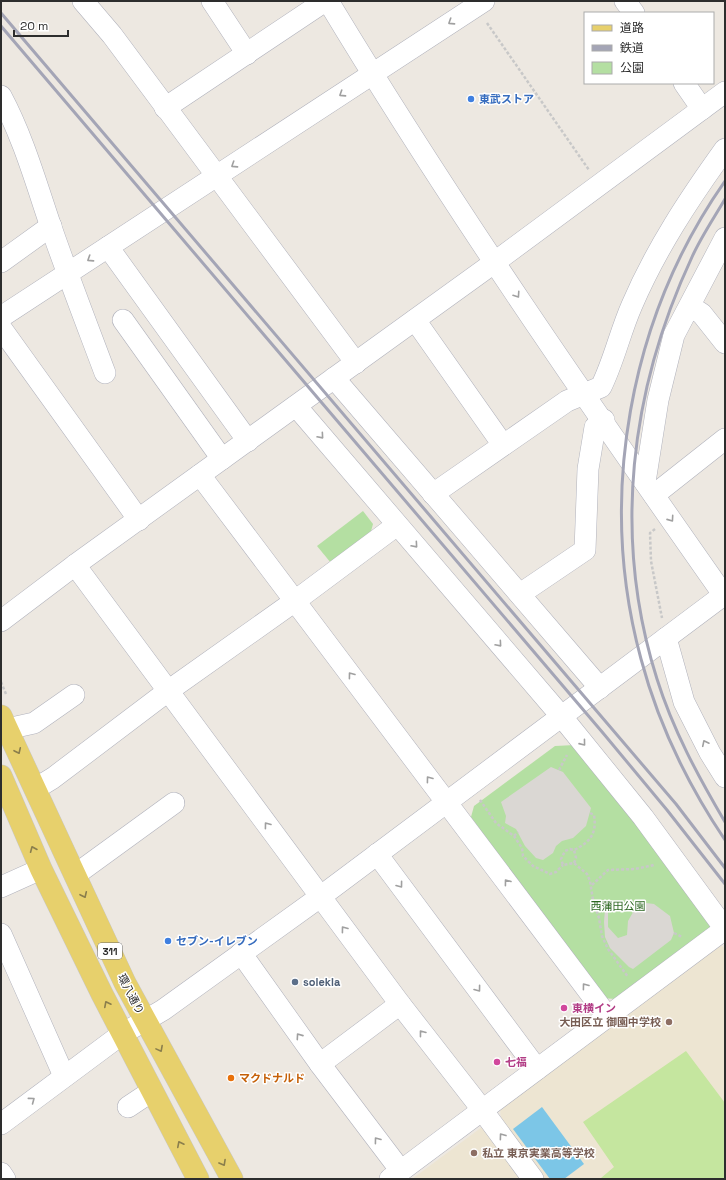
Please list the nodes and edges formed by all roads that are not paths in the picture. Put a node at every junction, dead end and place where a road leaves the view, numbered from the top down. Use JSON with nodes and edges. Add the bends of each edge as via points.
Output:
{"nodes":[{"id":1,"x":83,"y":1,"type":"edge"},
{"id":2,"x":212,"y":1,"type":"edge"},
{"id":3,"x":326,"y":1,"type":"edge"},
{"id":4,"x":625,"y":1,"type":"edge"},
{"id":5,"x":480,"y":4,"type":"edge"},
{"id":6,"x":633,"y":12,"type":"edge"},
{"id":7,"x":247,"y":54,"type":"junction"},
{"id":8,"x":372,"y":74,"type":"junction"},
{"id":9,"x":685,"y":84,"type":"edge"},
{"id":10,"x":725,"y":92,"type":"edge"},
{"id":11,"x":1,"y":96,"type":"edge"},
{"id":12,"x":165,"y":108,"type":"junction"},
{"id":13,"x":702,"y":109,"type":"junction"},
{"id":14,"x":725,"y":149,"type":"edge"},
{"id":15,"x":216,"y":176,"type":"junction"},
{"id":16,"x":51,"y":226,"type":"junction"},
{"id":17,"x":725,"y":238,"type":"edge"},
{"id":18,"x":108,"y":247,"type":"junction"},
{"id":19,"x":1,"y":262,"type":"edge"},
{"id":20,"x":495,"y":262,"type":"junction"},
{"id":21,"x":68,"y":273,"type":"junction"},
{"id":22,"x":690,"y":306,"type":"junction"},
{"id":23,"x":1,"y":317,"type":"edge"},
{"id":24,"x":123,"y":320,"type":"dead end"},
{"id":25,"x":415,"y":320,"type":"junction"},
{"id":26,"x":1,"y":328,"type":"edge"},
{"id":27,"x":725,"y":343,"type":"edge"},
{"id":28,"x":356,"y":362,"type":"junction"},
{"id":29,"x":105,"y":373,"type":"dead end"},
{"id":30,"x":334,"y":378,"type":"junction"},
{"id":31,"x":586,"y":394,"type":"junction"},
{"id":32,"x":296,"y":406,"type":"junction"},
{"id":33,"x":604,"y":420,"type":"junction"},
{"id":34,"x":725,"y":439,"type":"edge"},
{"id":35,"x":248,"y":441,"type":"junction"},
{"id":36,"x":503,"y":445,"type":"junction"},
{"id":37,"x":222,"y":459,"type":"junction"},
{"id":38,"x":200,"y":475,"type":"junction"},
{"id":39,"x":650,"y":489,"type":"junction"},
{"id":40,"x":432,"y":494,"type":"junction"},
{"id":41,"x":139,"y":520,"type":"junction"},
{"id":42,"x":397,"y":525,"type":"junction"},
{"id":43,"x":75,"y":565,"type":"junction"},
{"id":44,"x":520,"y":594,"type":"junction"},
{"id":45,"x":724,"y":595,"type":"edge"},
{"id":46,"x":295,"y":601,"type":"junction"},
{"id":47,"x":1,"y":621,"type":"edge"},
{"id":48,"x":665,"y":632,"type":"junction"},
{"id":49,"x":600,"y":688,"type":"junction"},
{"id":50,"x":168,"y":691,"type":"junction"},
{"id":51,"x":74,"y":695,"type":"dead end"},
{"id":52,"x":562,"y":717,"type":"junction"},
{"id":53,"x":4,"y":723,"type":"edge"},
{"id":54,"x":1,"y":776,"type":"edge"},
{"id":55,"x":725,"y":777,"type":"edge"},
{"id":56,"x":36,"y":789,"type":"junction"},
{"id":57,"x":446,"y":802,"type":"junction"},
{"id":58,"x":174,"y":803,"type":"dead end"},
{"id":59,"x":377,"y":854,"type":"junction"},
{"id":60,"x":41,"y":869,"type":"junction"},
{"id":61,"x":75,"y":875,"type":"junction"},
{"id":62,"x":1,"y":887,"type":"edge"},
{"id":63,"x":320,"y":897,"type":"junction"},
{"id":64,"x":725,"y":929,"type":"edge"},
{"id":65,"x":1,"y":934,"type":"edge"},
{"id":66,"x":241,"y":953,"type":"junction"},
{"id":67,"x":400,"y":1004,"type":"junction"},
{"id":68,"x":608,"y":1017,"type":"junction"},
{"id":69,"x":145,"y":1022,"type":"junction"},
{"id":70,"x":122,"y":1034,"type":"junction"},
{"id":71,"x":320,"y":1064,"type":"junction"},
{"id":72,"x":537,"y":1069,"type":"junction"},
{"id":73,"x":64,"y":1076,"type":"junction"},
{"id":74,"x":152,"y":1090,"type":"junction"},
{"id":75,"x":128,"y":1107,"type":"dead end"},
{"id":76,"x":483,"y":1111,"type":"junction"},
{"id":77,"x":2,"y":1119,"type":"edge"},
{"id":78,"x":1,"y":1173,"type":"edge"},
{"id":79,"x":396,"y":1175,"type":"edge"},
{"id":80,"x":5,"y":1179,"type":"edge"},
{"id":81,"x":198,"y":1179,"type":"edge"},
{"id":82,"x":232,"y":1179,"type":"edge"},
{"id":83,"x":533,"y":1179,"type":"edge"}],
"edges":[{"from":1,"to":12,"type":"street","via":[[112,35]]},
{"from":2,"to":7,"type":"street"},
{"from":3,"to":7,"type":"street"},
{"from":3,"to":8,"type":"street"},
{"from":4,"to":6,"type":"street"},
{"from":5,"to":8,"type":"street","one_way":true},
{"from":7,"to":12,"type":"street"},
{"from":8,"to":15,"type":"street","one_way":true},
{"from":8,"to":20,"type":"street"},
{"from":9,"to":13,"type":"street"},
{"from":10,"to":13,"type":"street"},
{"from":11,"to":16,"type":"street","via":[[13,118]]},
{"from":12,"to":15,"type":"street"},
{"from":13,"to":20,"type":"street"},
{"from":14,"to":31,"type":"street","via":[[679,215],[652,262],[600,387]]},
{"from":15,"to":18,"type":"street"},
{"from":15,"to":28,"type":"street"},
{"from":16,"to":19,"type":"street"},
{"from":16,"to":21,"type":"street"},
{"from":17,"to":22,"type":"street"},
{"from":18,"to":21,"type":"street","one_way":true},
{"from":18,"to":35,"type":"street"},
{"from":20,"to":25,"type":"street"},
{"from":20,"to":31,"type":"street","one_way":true},
{"from":21,"to":23,"type":"street"},
{"from":21,"to":29,"type":"street"},
{"from":22,"to":27,"type":"street","via":[[702,314]]},
{"from":22,"to":39,"type":"street","via":[[672,342],[658,400]]},
{"from":24,"to":37,"type":"street"},
{"from":25,"to":28,"type":"street"},
{"from":25,"to":36,"type":"street"},
{"from":26,"to":41,"type":"street"},
{"from":28,"to":30,"type":"street"},
{"from":30,"to":32,"type":"street"},
{"from":30,"to":40,"type":"street"},
{"from":31,"to":33,"type":"street"},
{"from":31,"to":36,"type":"street","via":[[567,401]]},
{"from":32,"to":35,"type":"street"},
{"from":32,"to":42,"type":"street","one_way":true},
{"from":33,"to":39,"type":"street"},
{"from":33,"to":44,"type":"street","via":[[595,426],[588,469],[585,550]]},
{"from":34,"to":39,"type":"street"},
{"from":35,"to":37,"type":"street"},
{"from":36,"to":40,"type":"street"},
{"from":37,"to":38,"type":"street"},
{"from":38,"to":41,"type":"street"},
{"from":38,"to":46,"type":"street"},
{"from":39,"to":45,"type":"street","one_way":true},
{"from":40,"to":44,"type":"street"},
{"from":41,"to":43,"type":"street"},
{"from":42,"to":46,"type":"street"},
{"from":42,"to":52,"type":"street","one_way":true},
{"from":43,"to":47,"type":"street"},
{"from":43,"to":50,"type":"street"},
{"from":44,"to":49,"type":"street"},
{"from":45,"to":48,"type":"street"},
{"from":46,"to":50,"type":"street"},
{"from":57,"to":46,"type":"street","one_way":true},
{"from":48,"to":49,"type":"street"},
{"from":55,"to":48,"type":"street","one_way":true,"via":[[684,702]]},
{"from":49,"to":52,"type":"street"},
{"from":50,"to":56,"type":"street"},
{"from":63,"to":50,"type":"street","one_way":true},
{"from":51,"to":53,"type":"street","via":[[34,723]]},
{"from":52,"to":57,"type":"street"},
{"from":52,"to":64,"type":"street","one_way":true,"via":[[643,817]]},
{"from":53,"to":56,"type":"main road","name":"環八通り","number":"311","one_way":true},
{"from":60,"to":54,"type":"main road","number":"311","one_way":true},
{"from":56,"to":61,"type":"main road","name":"環八通り","number":"311"},
{"from":57,"to":59,"type":"street"},
{"from":68,"to":57,"type":"street","one_way":true},
{"from":58,"to":61,"type":"street"},
{"from":59,"to":63,"type":"street"},
{"from":59,"to":72,"type":"street","one_way":true},
{"from":60,"to":62,"type":"street"},
{"from":70,"to":60,"type":"main road","number":"311","one_way":true},
{"from":61,"to":69,"type":"main road","name":"環八通り","number":"311","one_way":true},
{"from":63,"to":66,"type":"street"},
{"from":67,"to":63,"type":"street","one_way":true},
{"from":64,"to":68,"type":"street"},
{"from":65,"to":73,"type":"street"},
{"from":66,"to":69,"type":"street"},
{"from":71,"to":66,"type":"street","one_way":true},
{"from":67,"to":71,"type":"street"},
{"from":76,"to":67,"type":"street","one_way":true},
{"from":68,"to":72,"type":"street"},
{"from":69,"to":70,"type":"street"},
{"from":69,"to":82,"type":"main road","name":"環八通り","number":"311","one_way":true},
{"from":70,"to":73,"type":"street"},
{"from":70,"to":74,"type":"main road","number":"311"},
{"from":79,"to":71,"type":"street","one_way":true},
{"from":72,"to":76,"type":"street"},
{"from":77,"to":73,"type":"street","one_way":true},
{"from":74,"to":75,"type":"street"},
{"from":81,"to":74,"type":"main road","number":"311","one_way":true},
{"from":76,"to":79,"type":"street"},
{"from":83,"to":76,"type":"street","one_way":true},
{"from":78,"to":80,"type":"street"}]}
